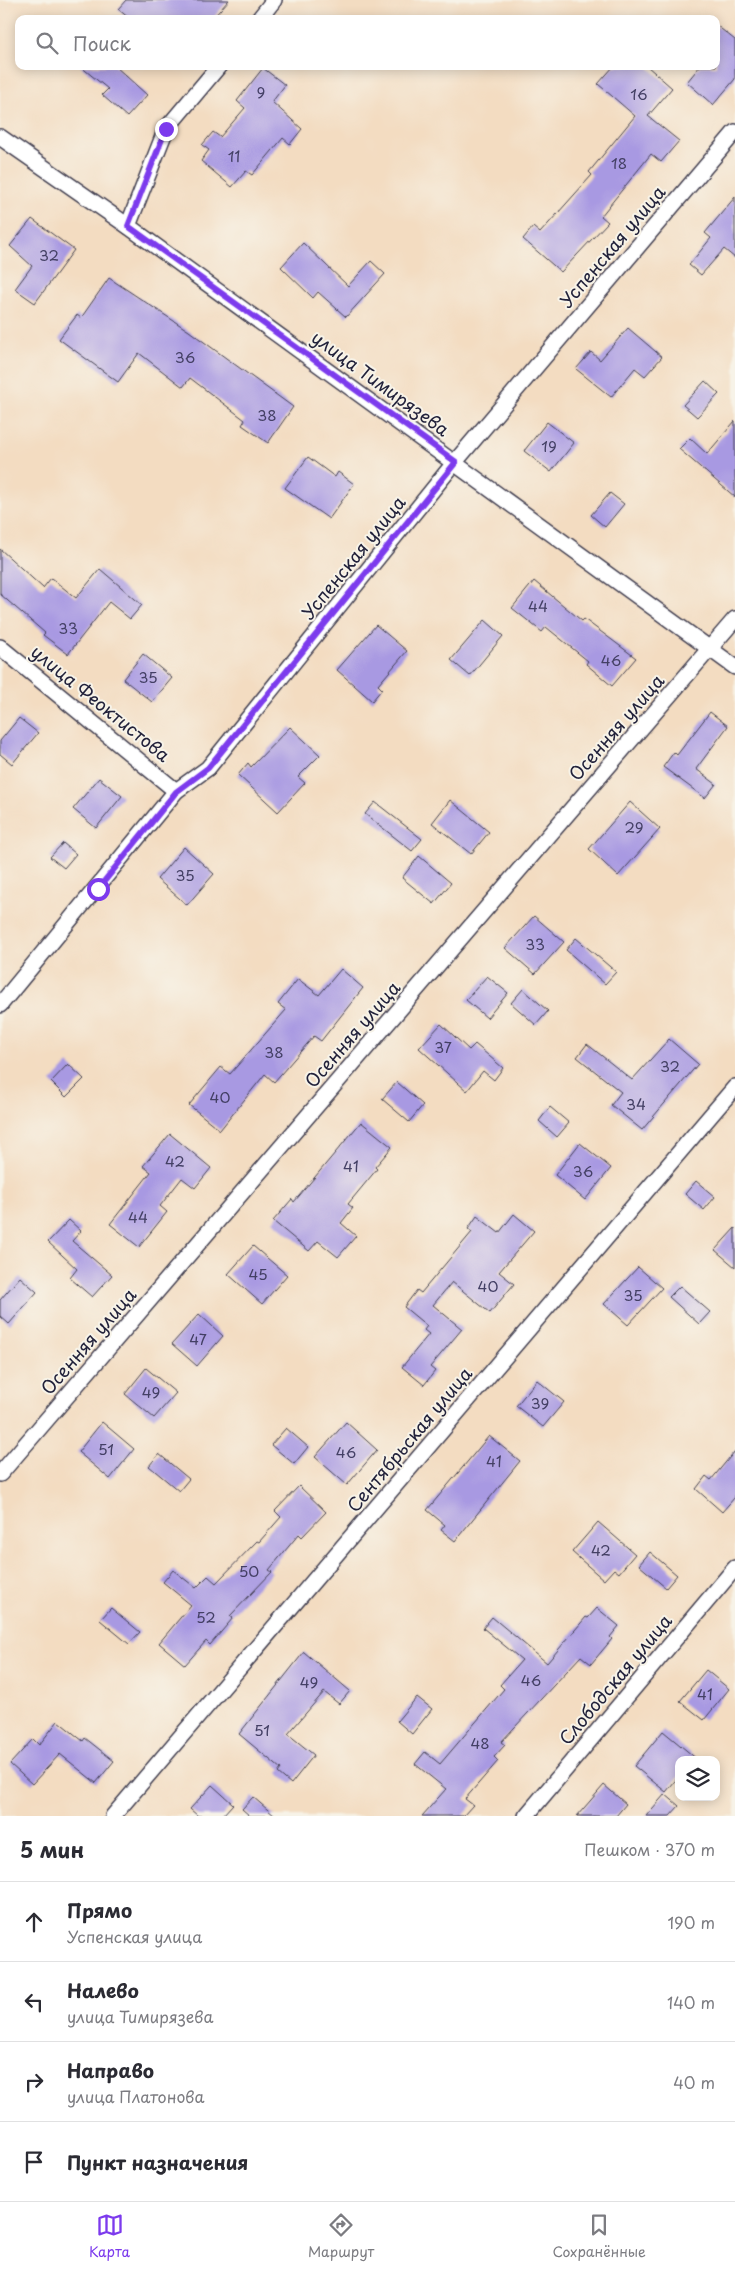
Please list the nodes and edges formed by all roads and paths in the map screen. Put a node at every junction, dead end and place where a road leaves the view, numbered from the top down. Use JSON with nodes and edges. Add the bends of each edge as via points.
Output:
{"nodes":[{"id":1,"x":274,"y":0,"type":"edge"},
{"id":2,"x":262,"y":15,"type":"edge"},
{"id":3,"x":216,"y":70,"type":"edge"},
{"id":4,"x":735,"y":132,"type":"edge"},
{"id":5,"x":0,"y":137,"type":"edge"},
{"id":6,"x":128,"y":226,"type":"junction"},
{"id":7,"x":456,"y":462,"type":"junction"},
{"id":8,"x":735,"y":619,"type":"edge"},
{"id":9,"x":0,"y":647,"type":"edge"},
{"id":10,"x":710,"y":648,"type":"junction"},
{"id":11,"x":735,"y":667,"type":"edge"},
{"id":12,"x":176,"y":792,"type":"junction"},
{"id":13,"x":0,"y":1005,"type":"edge"},
{"id":14,"x":735,"y":1087,"type":"edge"},
{"id":15,"x":0,"y":1474,"type":"edge"},
{"id":16,"x":735,"y":1568,"type":"edge"},
{"id":17,"x":113,"y":1816,"type":"edge"},
{"id":18,"x":526,"y":1816,"type":"edge"}],
"edges":[{"from":1,"to":2,"type":"street"},
{"from":3,"to":6,"type":"street","via":[[166,129]]},
{"from":4,"to":7,"type":"street","name":"Успенская улица"},
{"from":5,"to":6,"type":"street","name":"улица Тимирязева"},
{"from":6,"to":7,"type":"street","name":"улица Тимирязева"},
{"from":7,"to":10,"type":"street","name":"улица Тимирязева"},
{"from":7,"to":12,"type":"street","name":"Успенская улица","via":[[208,768]]},
{"from":8,"to":10,"type":"street","name":"Осенняя улица"},
{"from":9,"to":12,"type":"street","name":"улица Феоктистова"},
{"from":10,"to":11,"type":"street","name":"улица Тимирязева"},
{"from":10,"to":15,"type":"street","name":"Осенняя улица"},
{"from":12,"to":13,"type":"street","name":"Успенская улица"},
{"from":14,"to":17,"type":"street","name":"Сентябрьская улица"},
{"from":16,"to":18,"type":"street","name":"Слободская улица"}]}
